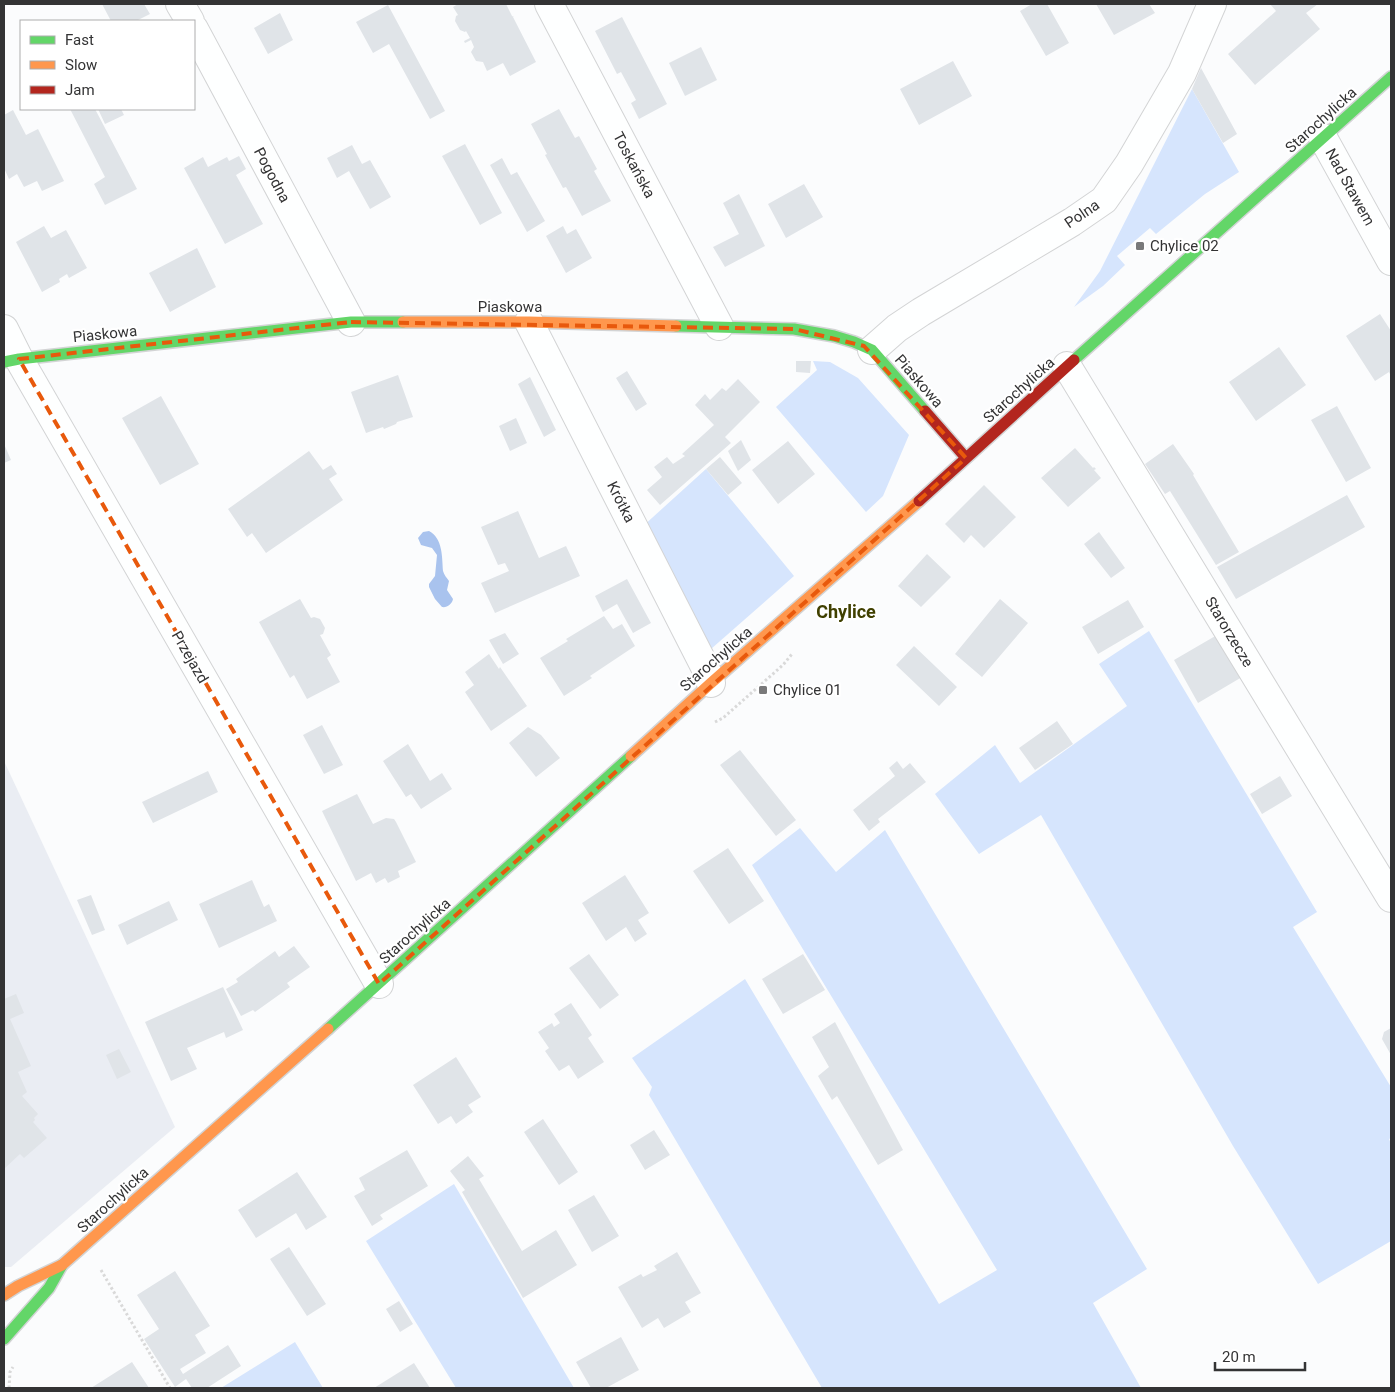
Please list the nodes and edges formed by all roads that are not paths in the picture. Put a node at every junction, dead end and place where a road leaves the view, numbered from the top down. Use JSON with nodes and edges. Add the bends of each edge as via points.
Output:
{"nodes":[{"id":1,"x":180,"y":4,"type":"edge"},
{"id":2,"x":549,"y":4,"type":"edge"},
{"id":3,"x":1212,"y":4,"type":"edge"},
{"id":4,"x":189,"y":20,"type":"edge"},
{"id":5,"x":195,"y":31,"type":"edge"},
{"id":6,"x":1391,"y":77,"type":"edge"},
{"id":7,"x":1323,"y":138,"type":"junction"},
{"id":8,"x":1391,"y":261,"type":"edge"},
{"id":9,"x":351,"y":322,"type":"junction"},
{"id":10,"x":529,"y":322,"type":"junction"},
{"id":11,"x":718,"y":326,"type":"junction"},
{"id":12,"x":4,"y":329,"type":"edge"},
{"id":13,"x":872,"y":350,"type":"junction"},
{"id":14,"x":12,"y":361,"type":"edge"},
{"id":15,"x":1067,"y":366,"type":"junction"},
{"id":16,"x":966,"y":458,"type":"junction"},
{"id":17,"x":711,"y":683,"type":"junction"},
{"id":18,"x":1391,"y":898,"type":"edge"},
{"id":19,"x":379,"y":984,"type":"junction"},
{"id":20,"x":62,"y":1265,"type":"junction"},
{"id":21,"x":4,"y":1295,"type":"edge"},
{"id":22,"x":4,"y":1339,"type":"edge"}],
"edges":[{"from":1,"to":4,"type":"street"},
{"from":2,"to":11,"type":"street","name":"Toskańska"},
{"from":3,"to":13,"type":"street","name":"Polna","via":[[1182,72],[1129,164],[1104,200],[921,312]]},
{"from":5,"to":9,"type":"street","name":"Pogodna"},
{"from":6,"to":7,"type":"street","name":"Starochylicka"},
{"from":7,"to":8,"type":"street","name":"Nad Stawem"},
{"from":7,"to":15,"type":"street","name":"Starochylicka"},
{"from":9,"to":10,"type":"street","name":"Piaskowa"},
{"from":9,"to":14,"type":"street","name":"Piaskowa"},
{"from":10,"to":11,"type":"street","name":"Piaskowa"},
{"from":10,"to":17,"type":"street","name":"Krótka"},
{"from":11,"to":13,"type":"street","name":"Piaskowa","via":[[814,332]]},
{"from":12,"to":14,"type":"street","name":"Przejazd"},
{"from":13,"to":16,"type":"street","name":"Piaskowa"},
{"from":14,"to":19,"type":"street","name":"Przejazd"},
{"from":15,"to":16,"type":"street","name":"Starochylicka"},
{"from":15,"to":18,"type":"street","name":"Starorzecze"},
{"from":16,"to":17,"type":"street","name":"Starochylicka"},
{"from":17,"to":19,"type":"street","name":"Starochylicka"},
{"from":19,"to":20,"type":"street","name":"Starochylicka"},
{"from":20,"to":21,"type":"street","name":"Starochylicka"},
{"from":20,"to":22,"type":"street","name":"Starochylicka","via":[[49,1288]]}]}
